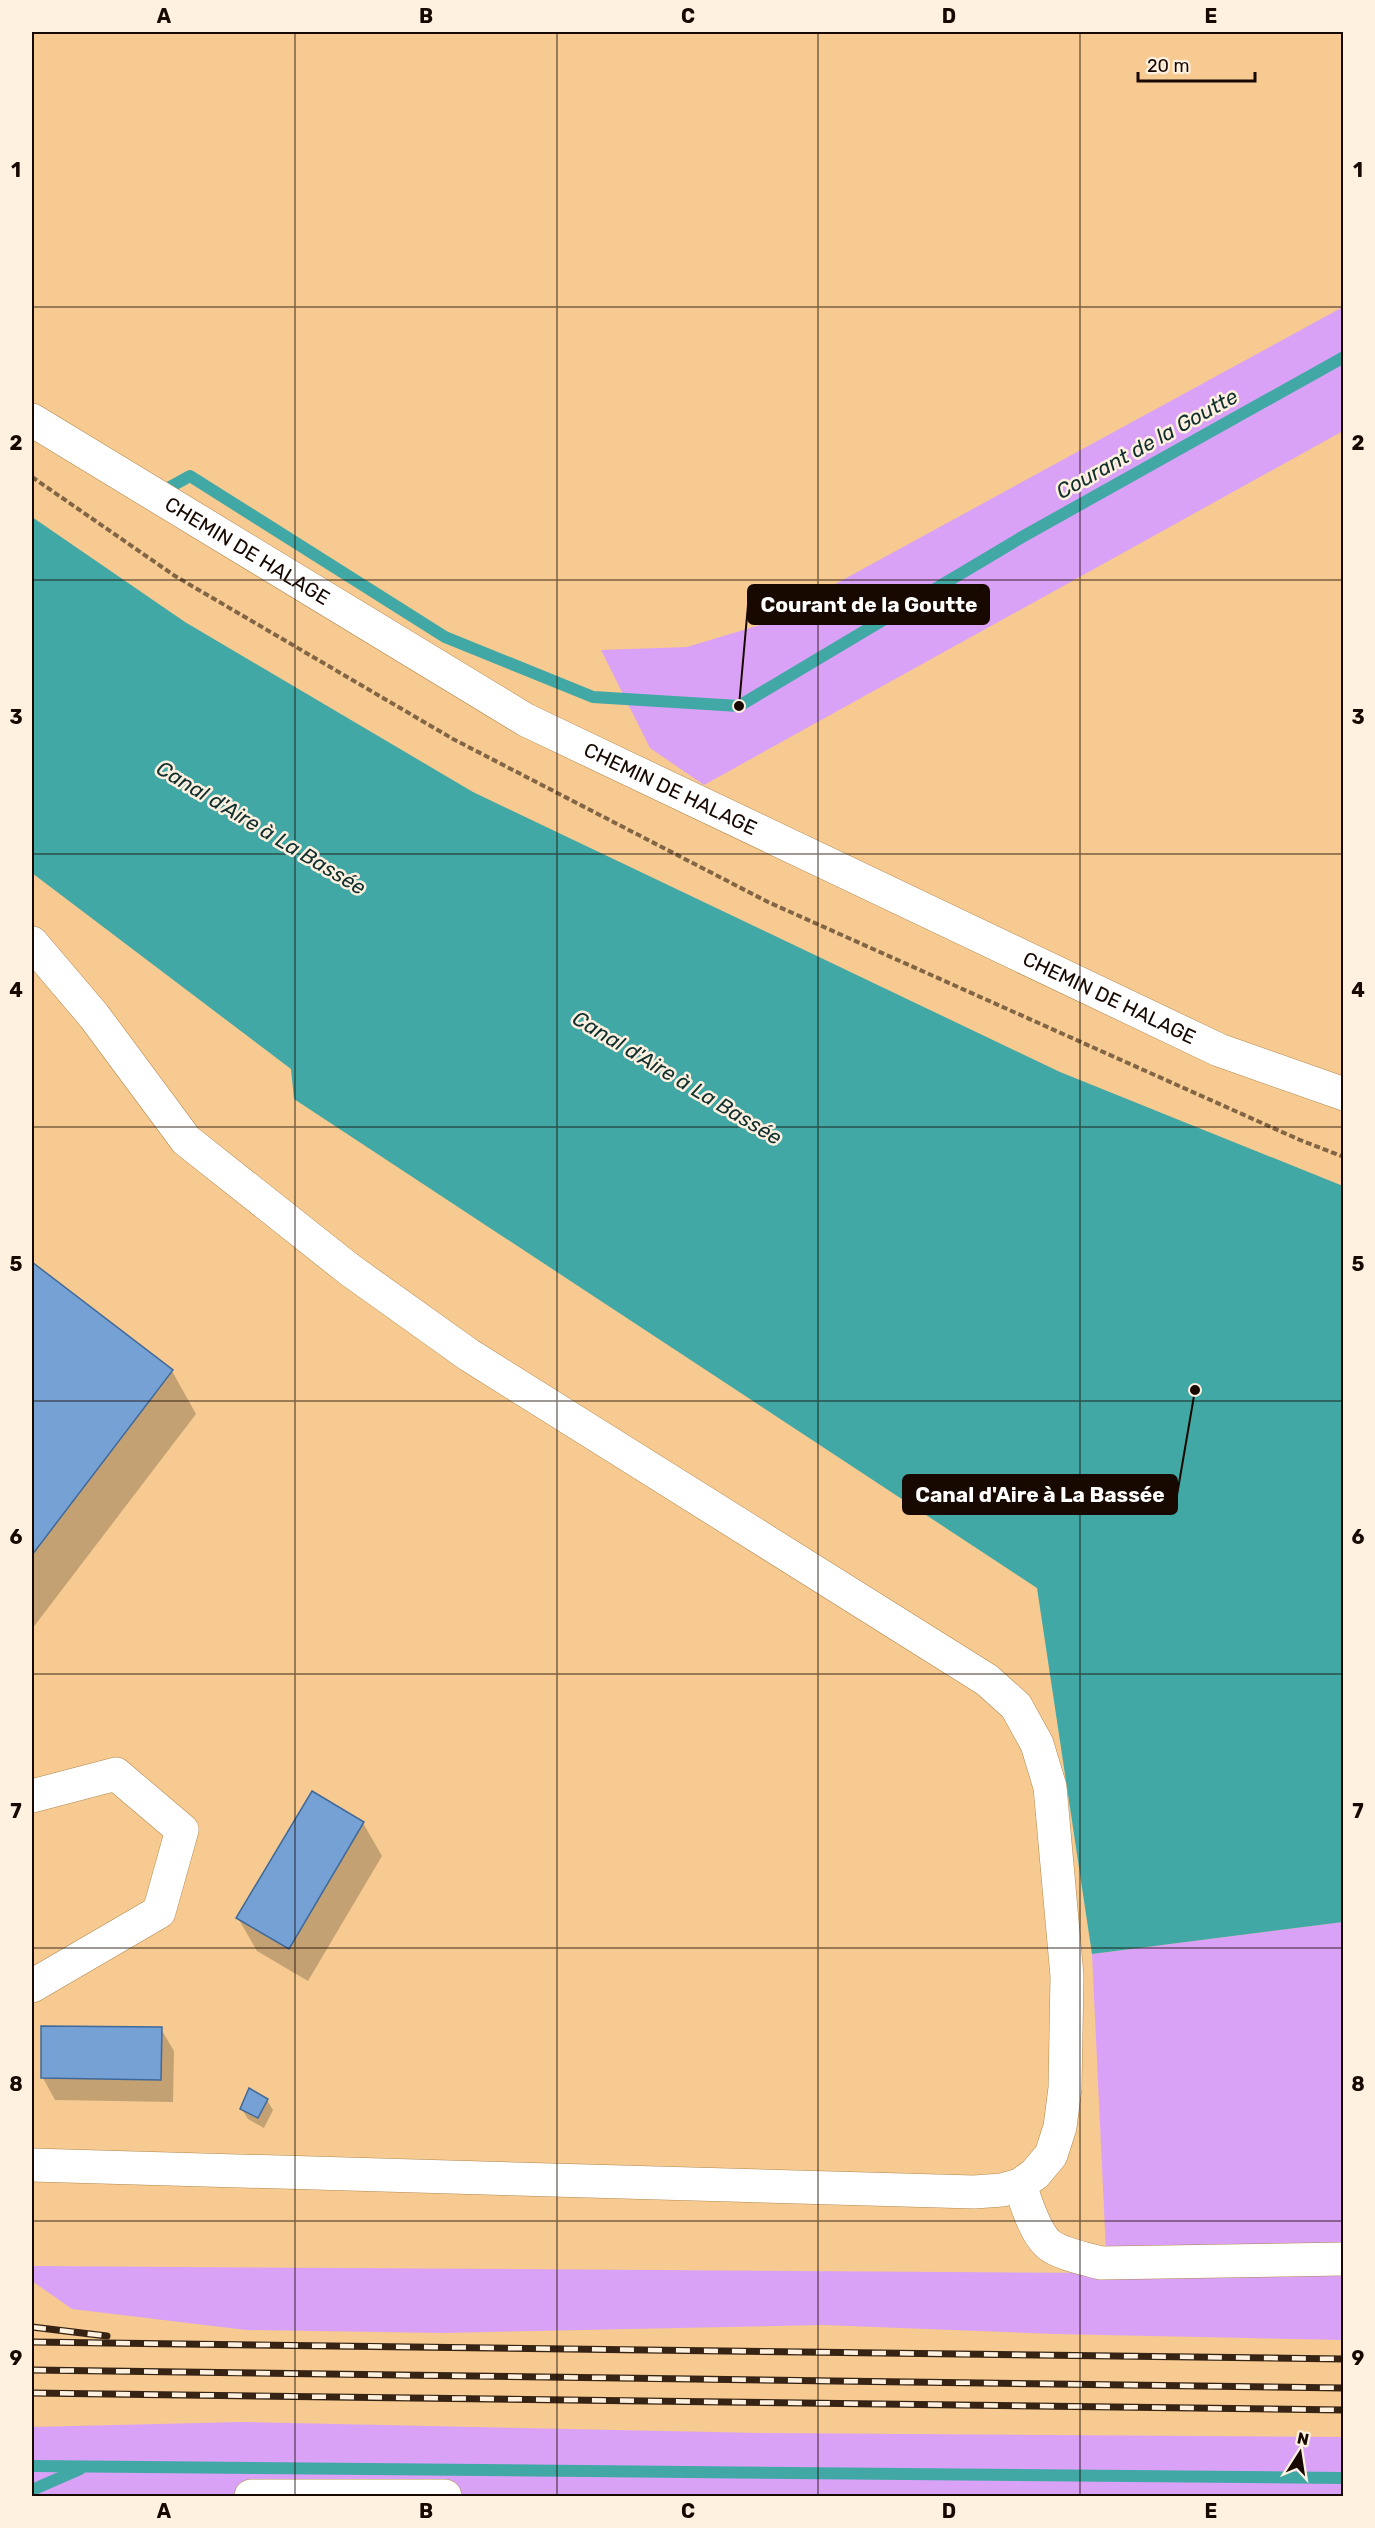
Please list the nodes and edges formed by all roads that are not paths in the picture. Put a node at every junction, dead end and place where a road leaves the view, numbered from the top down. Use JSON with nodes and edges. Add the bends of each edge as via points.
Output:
{"nodes":[{"id":1,"x":32,"y":420,"type":"edge"},
{"id":2,"x":32,"y":943,"type":"edge"},
{"id":3,"x":1344,"y":1094,"type":"edge"},
{"id":4,"x":32,"y":1796,"type":"edge"},
{"id":5,"x":32,"y":1986,"type":"edge"},
{"id":6,"x":32,"y":2165,"type":"edge"},
{"id":7,"x":1020,"y":2185,"type":"junction"},
{"id":8,"x":1344,"y":2259,"type":"edge"},
{"id":9,"x":251,"y":2496,"type":"edge"},
{"id":10,"x":445,"y":2496,"type":"edge"}],
"edges":[{"from":1,"to":3,"type":"street","name":"CHEMIN DE HALAGE","via":[[526,720],[1219,1050]]},
{"from":2,"to":7,"type":"street","via":[[94,1016],[186,1140],[350,1270],[470,1354],[987,1680],[1016,1706],[1037,1744],[1050,1787],[1066,1976],[1065,2088],[1060,2127],[1051,2155]]},
{"from":4,"to":5,"type":"street","via":[[116,1774],[182,1830],[159,1912]]},
{"from":6,"to":7,"type":"street","via":[[974,2192]]},
{"from":7,"to":8,"type":"street","via":[[1033,2220],[1048,2244],[1101,2264]]},
{"from":9,"to":10,"type":"street"}]}
